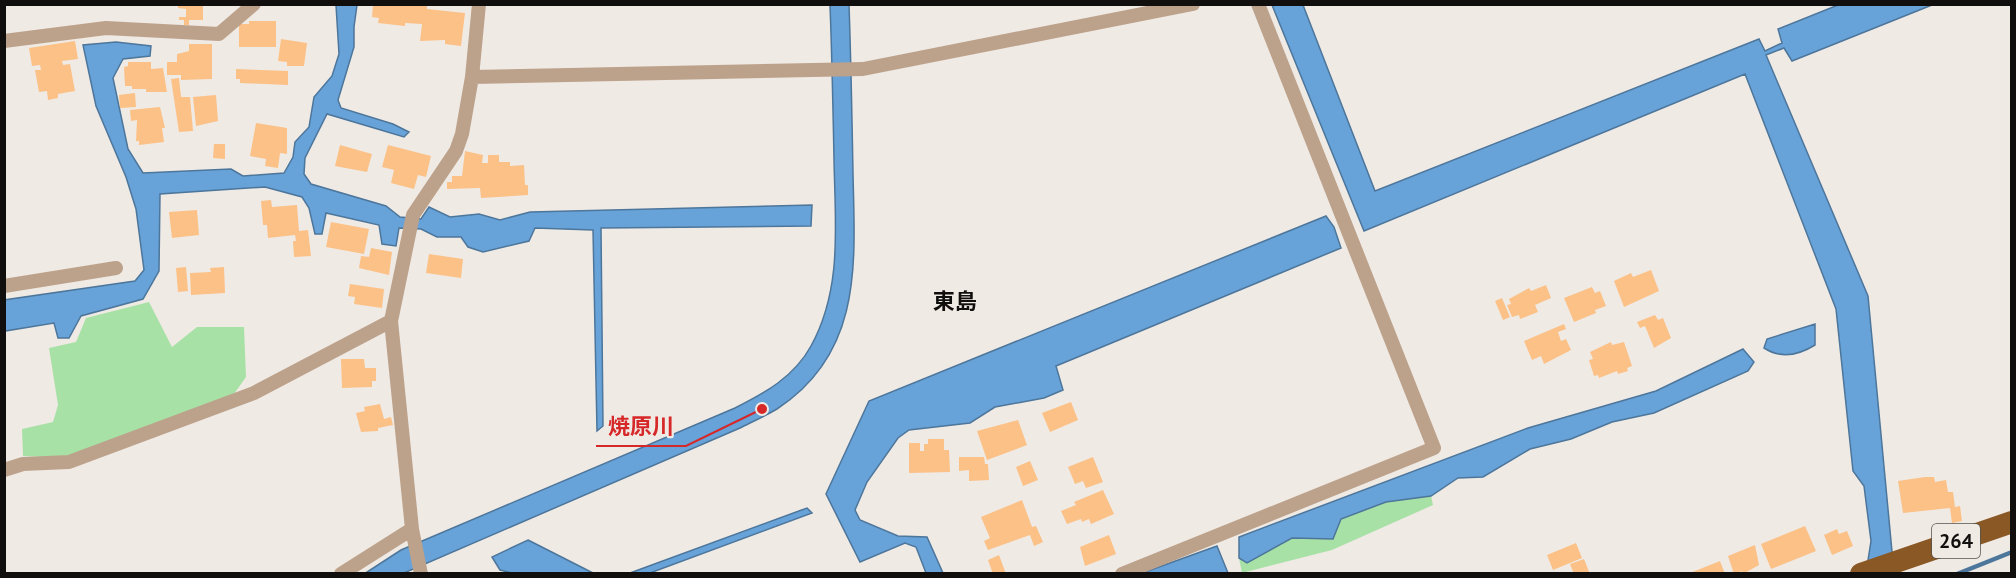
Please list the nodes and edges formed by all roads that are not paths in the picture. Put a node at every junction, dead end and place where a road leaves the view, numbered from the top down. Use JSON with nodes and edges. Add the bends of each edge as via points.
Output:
{"nodes":[{"id":1,"x":254,"y":4,"type":"edge"},
{"id":2,"x":479,"y":4,"type":"edge"},
{"id":3,"x":1193,"y":4,"type":"edge"},
{"id":4,"x":1258,"y":4,"type":"edge"},
{"id":5,"x":4,"y":41,"type":"edge"},
{"id":6,"x":472,"y":77,"type":"junction"},
{"id":7,"x":116,"y":268,"type":"dead end"},
{"id":8,"x":4,"y":286,"type":"edge"},
{"id":9,"x":391,"y":321,"type":"junction"},
{"id":10,"x":4,"y":470,"type":"edge"},
{"id":11,"x":2012,"y":522,"type":"edge"},
{"id":12,"x":412,"y":529,"type":"junction"},
{"id":13,"x":1903,"y":567,"type":"edge"},
{"id":14,"x":341,"y":573,"type":"edge"},
{"id":15,"x":421,"y":573,"type":"edge"},
{"id":16,"x":1122,"y":573,"type":"edge"},
{"id":17,"x":1861,"y":573,"type":"edge"}],
"edges":[{"from":1,"to":5,"type":"street","via":[[219,34],[106,28]]},
{"from":2,"to":6,"type":"street"},
{"from":3,"to":6,"type":"street","via":[[863,69]]},
{"from":4,"to":16,"type":"street","via":[[1434,448]]},
{"from":6,"to":9,"type":"street","via":[[456,151],[413,215]]},
{"from":7,"to":8,"type":"street"},
{"from":9,"to":10,"type":"street","via":[[254,393],[69,462],[23,464]]},
{"from":9,"to":12,"type":"street"},
{"from":11,"to":13,"type":"highway","number":"264"},
{"from":12,"to":14,"type":"street"},
{"from":12,"to":15,"type":"street"},
{"from":13,"to":17,"type":"highway","number":"264"}]}
